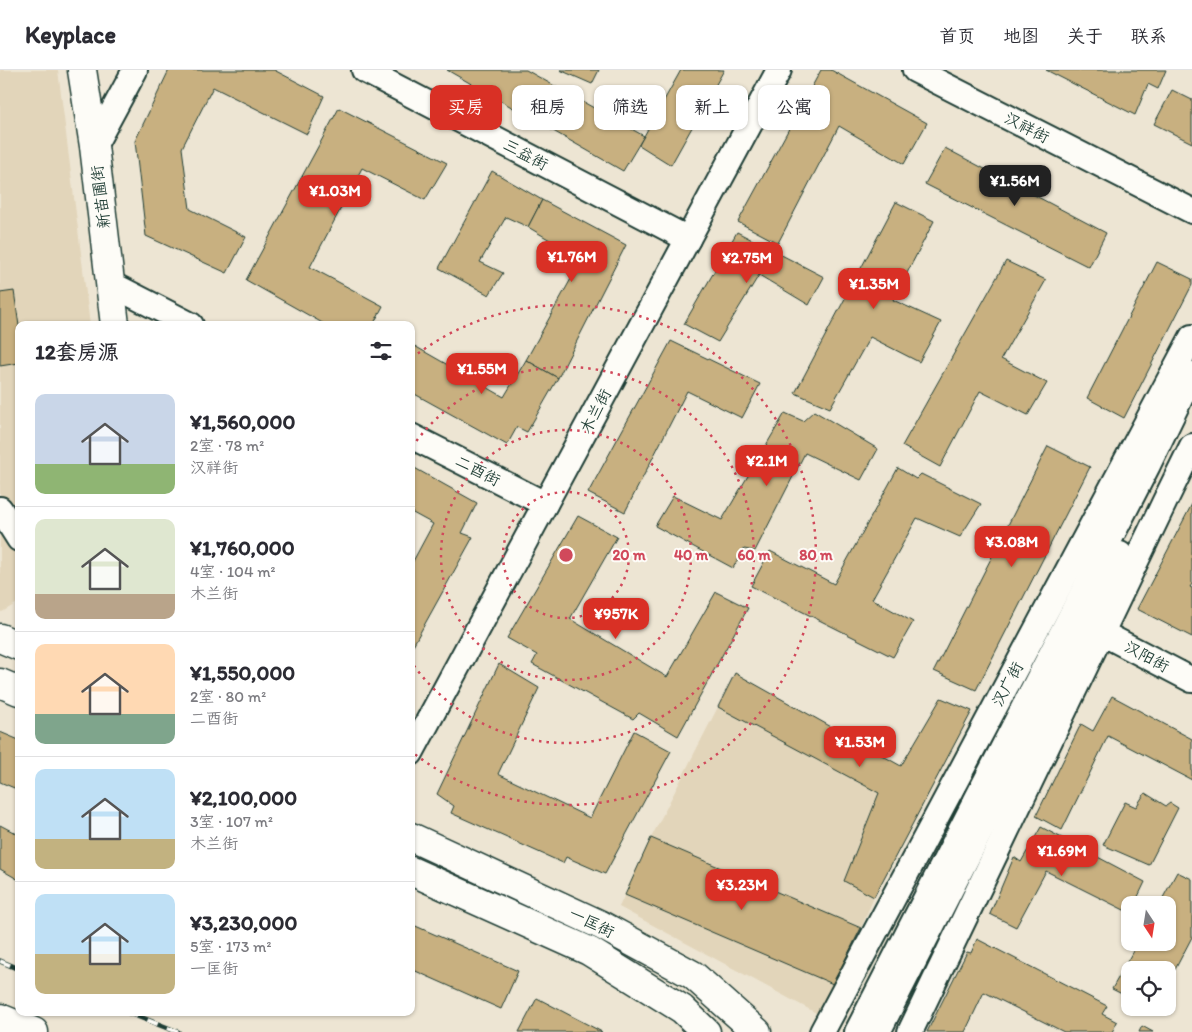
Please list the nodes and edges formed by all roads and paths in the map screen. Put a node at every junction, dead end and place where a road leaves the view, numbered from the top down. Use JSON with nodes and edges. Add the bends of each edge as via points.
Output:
{"nodes":[{"id":1,"x":82,"y":70,"type":"edge"},
{"id":2,"x":101,"y":70,"type":"edge"},
{"id":3,"x":135,"y":70,"type":"edge"},
{"id":4,"x":364,"y":70,"type":"edge"},
{"id":5,"x":779,"y":70,"type":"edge"},
{"id":6,"x":915,"y":70,"type":"edge"},
{"id":7,"x":108,"y":120,"type":"junction"},
{"id":8,"x":94,"y":146,"type":"junction"},
{"id":9,"x":1192,"y":211,"type":"edge"},
{"id":10,"x":688,"y":239,"type":"junction"},
{"id":11,"x":120,"y":289,"type":"junction"},
{"id":12,"x":116,"y":321,"type":"edge"},
{"id":13,"x":132,"y":321,"type":"edge"},
{"id":14,"x":184,"y":321,"type":"edge"},
{"id":15,"x":1192,"y":336,"type":"edge"},
{"id":16,"x":1192,"y":374,"type":"edge"},
{"id":17,"x":1192,"y":404,"type":"edge"},
{"id":18,"x":415,"y":438,"type":"edge"},
{"id":19,"x":1192,"y":446,"type":"edge"},
{"id":20,"x":545,"y":504,"type":"junction"},
{"id":21,"x":0,"y":509,"type":"edge"},
{"id":22,"x":15,"y":533,"type":"edge"},
{"id":23,"x":1102,"y":633,"type":"junction"},
{"id":24,"x":0,"y":638,"type":"edge"},
{"id":25,"x":15,"y":644,"type":"edge"},
{"id":26,"x":1192,"y":680,"type":"edge"},
{"id":27,"x":0,"y":683,"type":"edge"},
{"id":28,"x":15,"y":689,"type":"edge"},
{"id":29,"x":415,"y":746,"type":"edge"},
{"id":30,"x":415,"y":839,"type":"edge"},
{"id":31,"x":415,"y":873,"type":"edge"},
{"id":32,"x":0,"y":1018,"type":"edge"},
{"id":33,"x":34,"y":1032,"type":"edge"},
{"id":34,"x":706,"y":1032,"type":"edge"},
{"id":35,"x":757,"y":1032,"type":"edge"},
{"id":36,"x":822,"y":1032,"type":"edge"},
{"id":37,"x":857,"y":1032,"type":"edge"},
{"id":38,"x":878,"y":1032,"type":"edge"},
{"id":39,"x":910,"y":1032,"type":"edge"}],
"edges":[{"from":1,"to":8,"type":"main road","name":"新苗圃街"},
{"from":2,"to":7,"type":"main road","name":"新苗圃街"},
{"from":3,"to":7,"type":"street"},
{"from":4,"to":10,"type":"street","name":"三益街"},
{"from":5,"to":10,"type":"street","name":"木兰街"},
{"from":6,"to":9,"type":"street","name":"汉祥街"},
{"from":7,"to":8,"type":"street"},
{"from":7,"to":11,"type":"main road","name":"新苗圃街"},
{"from":8,"to":11,"type":"main road","name":"新苗圃街"},
{"from":10,"to":20,"type":"street","name":"木兰街"},
{"from":11,"to":12,"type":"main road","name":"新苗圃街"},
{"from":11,"to":13,"type":"main road","name":"新苗圃街"},
{"from":11,"to":14,"type":"street"},
{"from":15,"to":36,"type":"street","name":"汉广街"},
{"from":16,"to":37,"type":"street","name":"汉广街"},
{"from":17,"to":38,"type":"street","via":[[1077,642]]},
{"from":18,"to":20,"type":"street","name":"二酉街"},
{"from":19,"to":23,"type":"street"},
{"from":20,"to":29,"type":"street","name":"木兰街"},
{"from":21,"to":22,"type":"street"},
{"from":23,"to":26,"type":"street","name":"汉阳街"},
{"from":23,"to":39,"type":"street"},
{"from":24,"to":25,"type":"main road"},
{"from":27,"to":28,"type":"main road"},
{"from":30,"to":35,"type":"main road","name":"一匡街","via":[[601,925],[693,975]]},
{"from":31,"to":34,"type":"main road","name":"一匡街","via":[[589,951],[682,1009]]},
{"from":32,"to":33,"type":"main road"}]}
